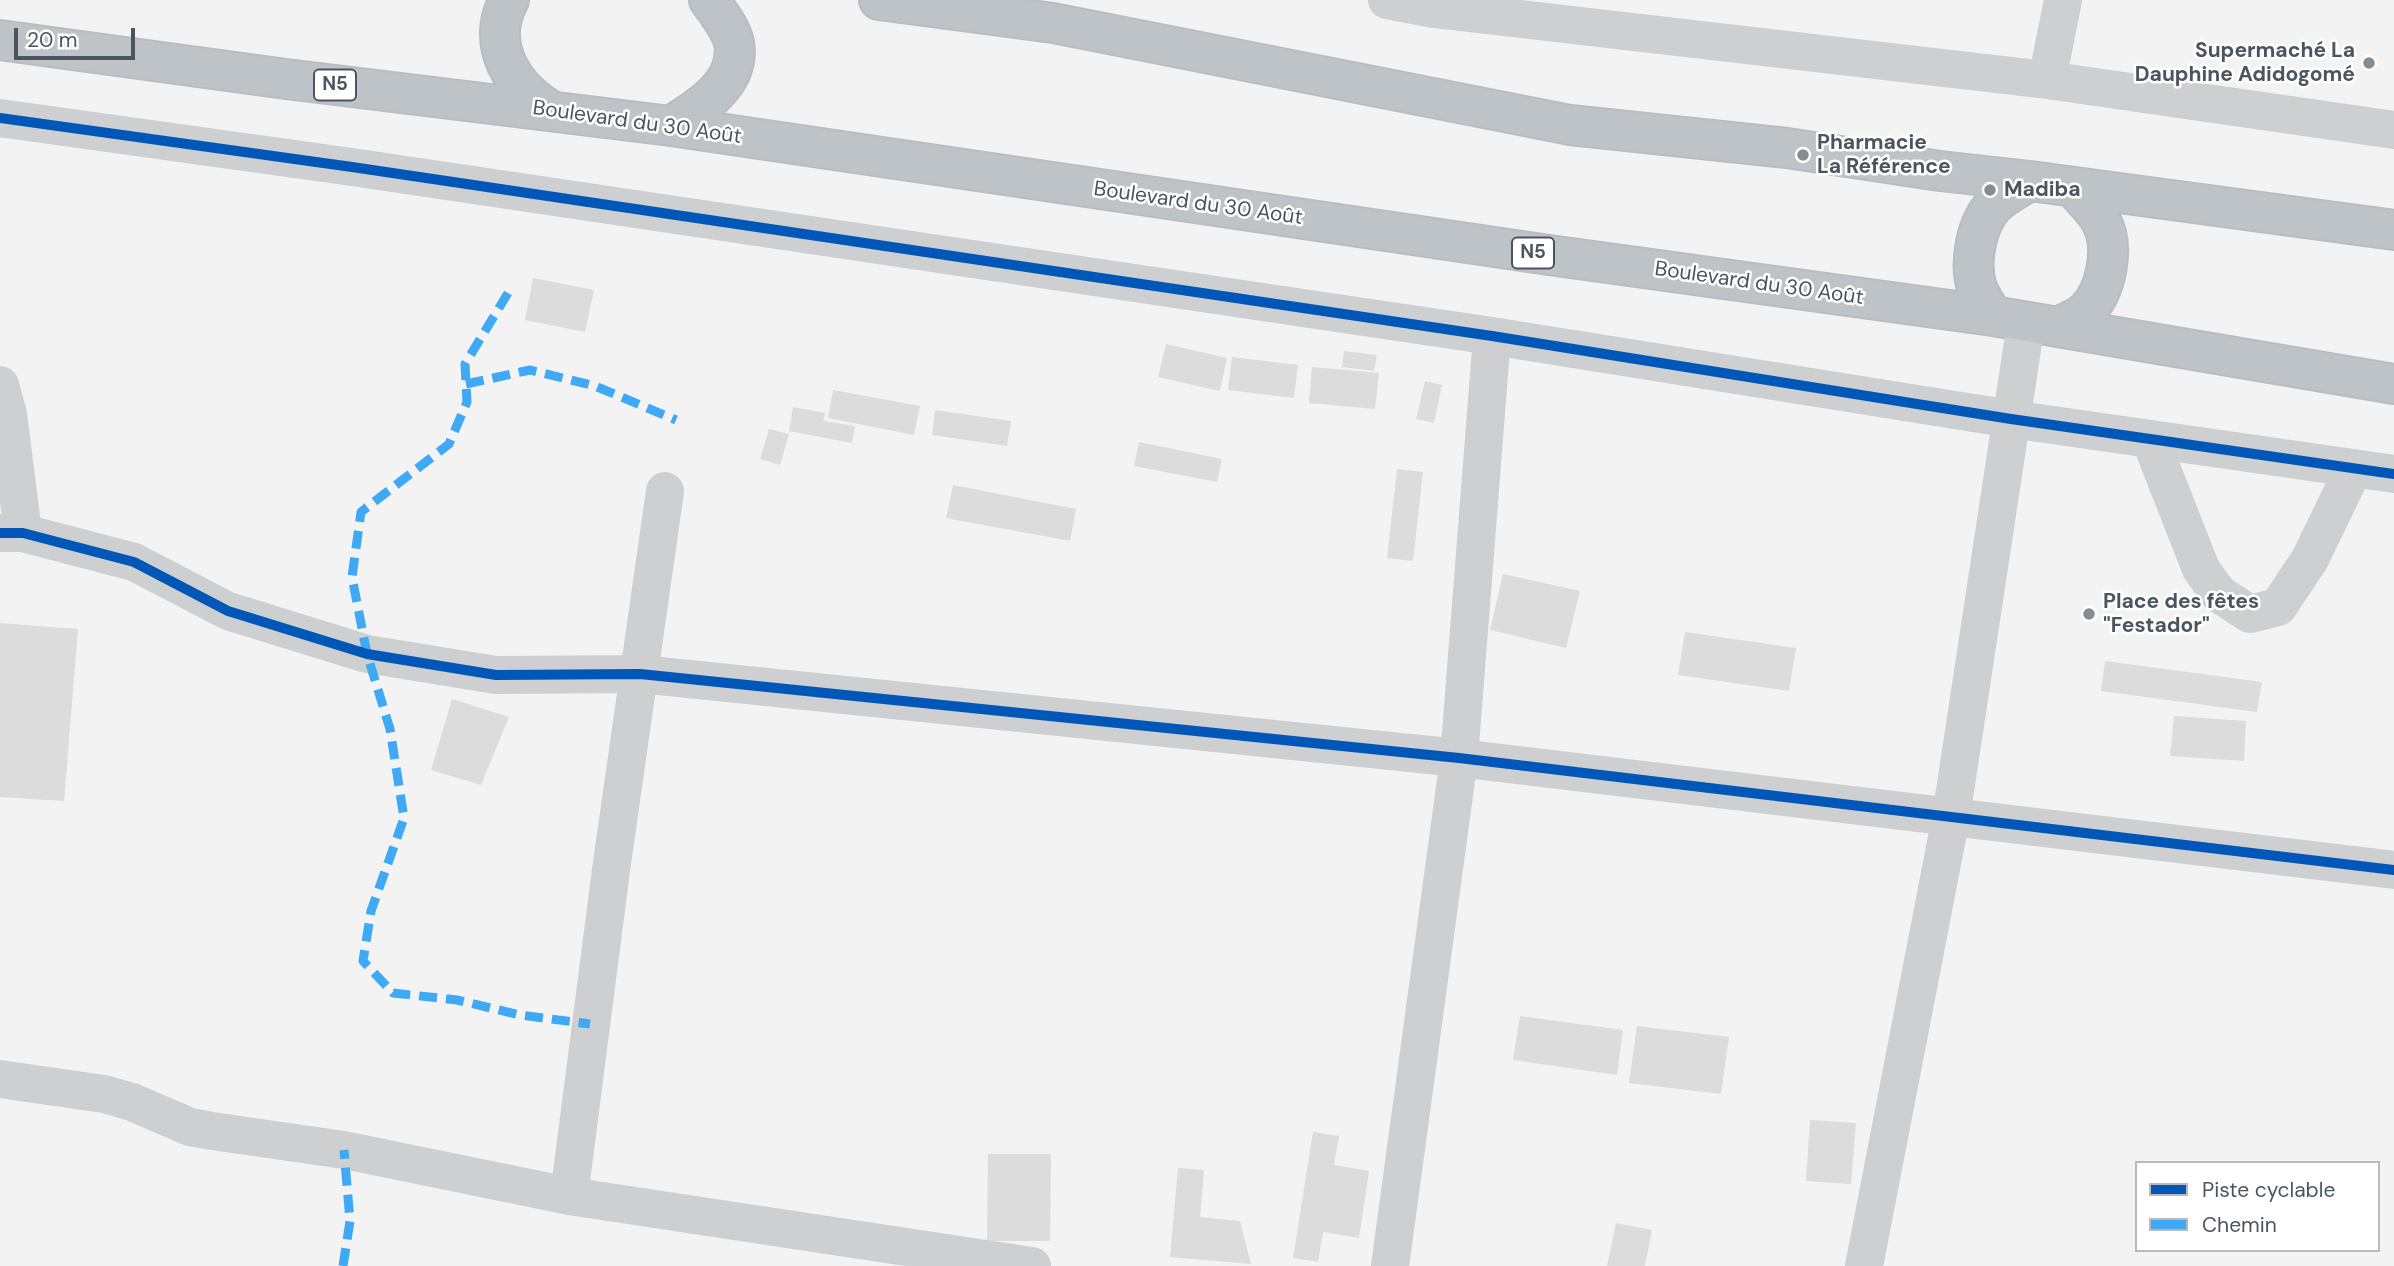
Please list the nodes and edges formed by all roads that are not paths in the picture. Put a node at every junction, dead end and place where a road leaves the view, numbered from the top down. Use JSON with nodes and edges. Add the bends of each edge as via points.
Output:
{"nodes":[{"id":1,"x":509,"y":0,"type":"edge"},
{"id":2,"x":709,"y":0,"type":"edge"},
{"id":3,"x":879,"y":0,"type":"edge"},
{"id":4,"x":1387,"y":0,"type":"edge"},
{"id":5,"x":2063,"y":0,"type":"edge"},
{"id":6,"x":0,"y":40,"type":"edge"},
{"id":7,"x":2048,"y":80,"type":"junction"},
{"id":8,"x":552,"y":111,"type":"junction"},
{"id":9,"x":671,"y":127,"type":"junction"},
{"id":10,"x":5,"y":130,"type":"edge"},
{"id":11,"x":2394,"y":130,"type":"edge"},
{"id":12,"x":2030,"y":181,"type":"junction"},
{"id":13,"x":2073,"y":187,"type":"junction"},
{"id":14,"x":2394,"y":230,"type":"edge"},
{"id":15,"x":2025,"y":322,"type":"junction"},
{"id":16,"x":1492,"y":336,"type":"junction"},
{"id":17,"x":2394,"y":384,"type":"edge"},
{"id":18,"x":0,"y":385,"type":"edge"},
{"id":19,"x":2011,"y":419,"type":"junction"},
{"id":20,"x":2150,"y":439,"type":"junction"},
{"id":21,"x":2354,"y":468,"type":"junction"},
{"id":22,"x":2394,"y":474,"type":"edge"},
{"id":23,"x":664,"y":491,"type":"dead end"},
{"id":24,"x":11,"y":533,"type":"edge"},
{"id":25,"x":640,"y":674,"type":"junction"},
{"id":26,"x":1459,"y":758,"type":"junction"},
{"id":27,"x":1951,"y":817,"type":"junction"},
{"id":28,"x":2394,"y":870,"type":"edge"},
{"id":29,"x":0,"y":1080,"type":"edge"},
{"id":30,"x":569,"y":1196,"type":"junction"},
{"id":31,"x":1031,"y":1266,"type":"edge"},
{"id":32,"x":1390,"y":1266,"type":"edge"},
{"id":33,"x":1864,"y":1266,"type":"edge"}],
"edges":[{"from":1,"to":8,"type":"highway","via":[[499,33],[502,55],[525,91]]},
{"from":2,"to":9,"type":"highway","via":[[734,41],[734,60],[728,78],[715,94]]},
{"from":3,"to":12,"type":"highway","via":[[1053,23],[1570,125]]},
{"from":4,"to":7,"type":"street"},
{"from":5,"to":7,"type":"street"},
{"from":6,"to":8,"type":"highway","name":"Boulevard du 30 Août","number":"N5"},
{"from":7,"to":11,"type":"street"},
{"from":8,"to":9,"type":"highway","name":"Boulevard du 30 Août","number":"N5"},
{"from":9,"to":15,"type":"highway","name":"Boulevard du 30 Août","number":"N5"},
{"from":10,"to":16,"type":"street","via":[[379,171]]},
{"from":12,"to":13,"type":"highway"},
{"from":12,"to":15,"type":"highway","via":[[2007,194],[1984,217],[1975,262],[1976,285]]},
{"from":13,"to":14,"type":"highway"},
{"from":13,"to":15,"type":"highway","via":[[2105,231],[2109,249],[2103,282],[2086,311]]},
{"from":15,"to":17,"type":"highway","name":"Boulevard du 30 Août","number":"N5"},
{"from":15,"to":19,"type":"street"},
{"from":16,"to":19,"type":"street"},
{"from":16,"to":26,"type":"street"},
{"from":18,"to":24,"type":"street","via":[[8,414]]},
{"from":19,"to":20,"type":"street"},
{"from":19,"to":27,"type":"street"},
{"from":20,"to":21,"type":"street"},
{"from":20,"to":21,"type":"street","via":[[2202,569],[2219,594],[2250,614],[2278,607],[2310,559]]},
{"from":21,"to":22,"type":"street"},
{"from":23,"to":25,"type":"street"},
{"from":24,"to":25,"type":"street","via":[[134,562],[228,611],[367,654],[496,675]]},
{"from":25,"to":26,"type":"street"},
{"from":25,"to":30,"type":"street"},
{"from":26,"to":27,"type":"street"},
{"from":26,"to":32,"type":"street"},
{"from":27,"to":28,"type":"street"},
{"from":27,"to":33,"type":"street"},
{"from":29,"to":30,"type":"street","via":[[103,1094],[190,1127],[344,1150]]},
{"from":30,"to":31,"type":"street"}]}
